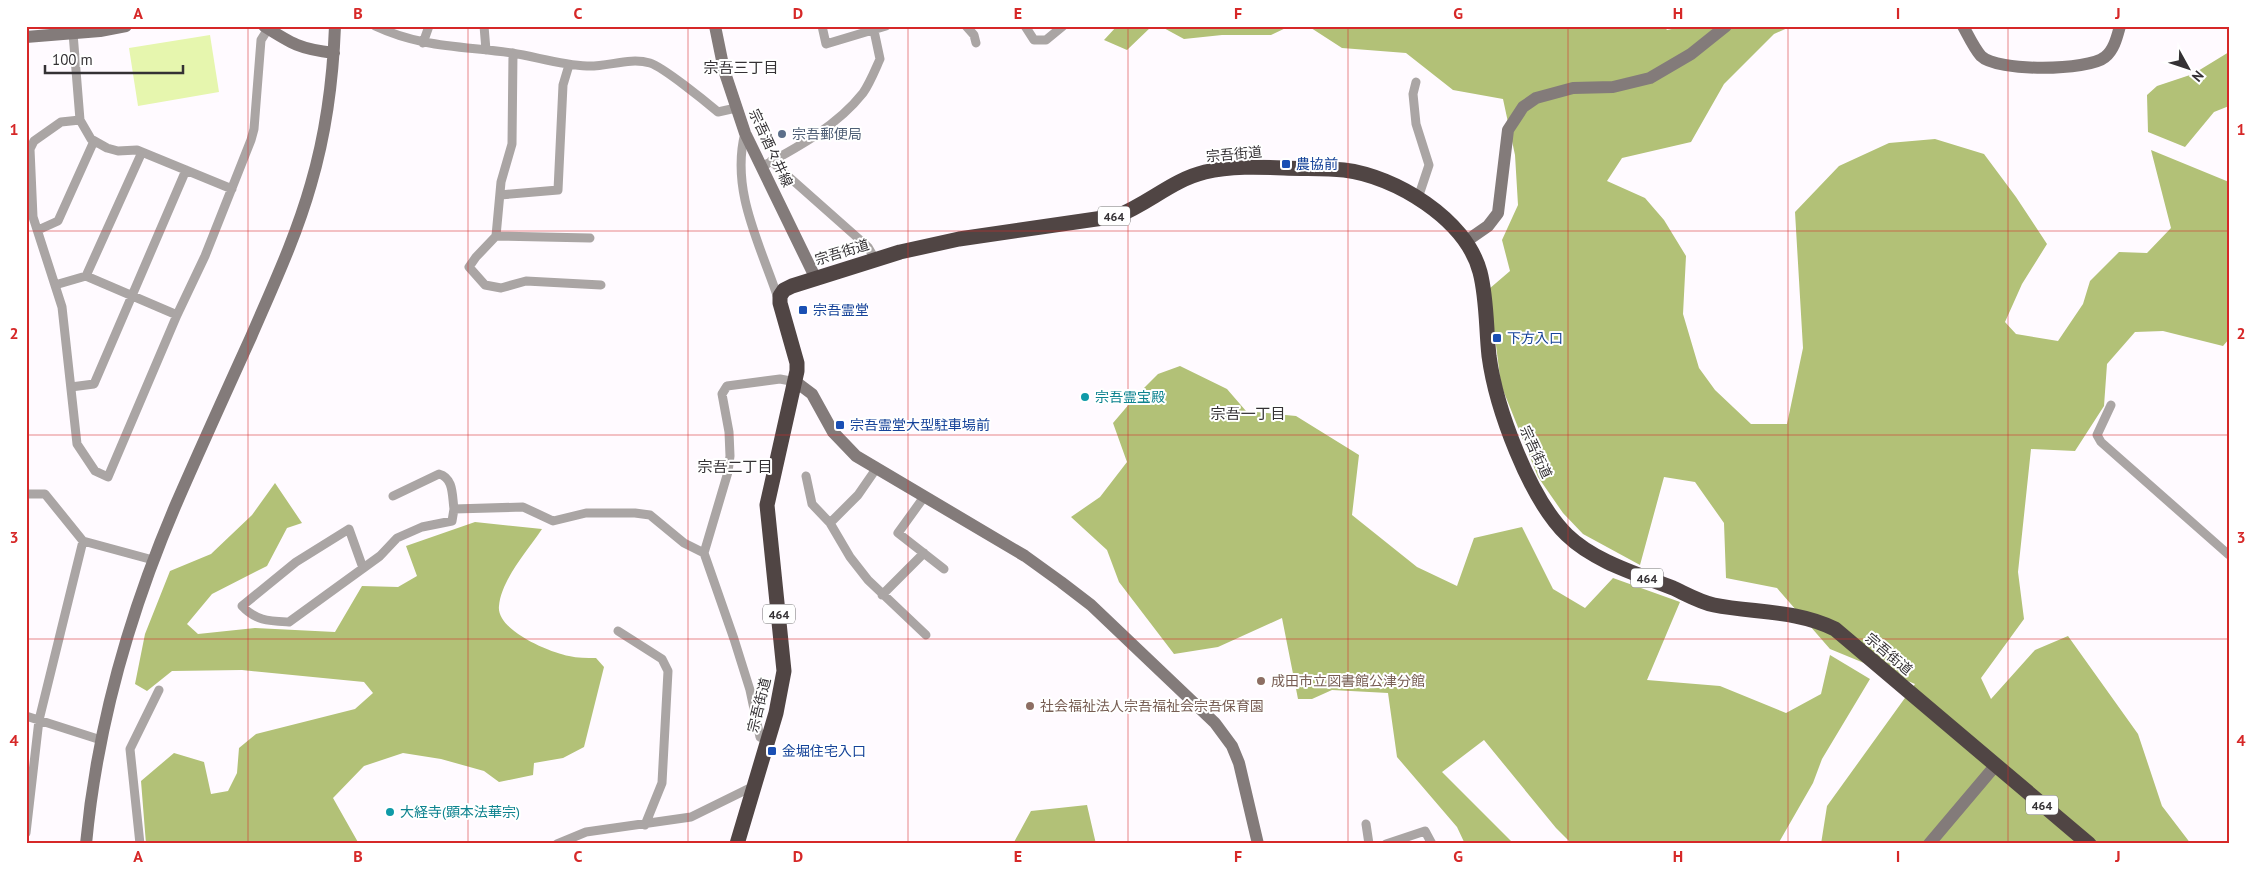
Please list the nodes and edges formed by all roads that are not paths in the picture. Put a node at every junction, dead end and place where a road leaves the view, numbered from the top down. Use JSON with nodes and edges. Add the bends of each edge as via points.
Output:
{"nodes":[{"id":1,"x":126,"y":26,"type":"edge"},
{"id":2,"x":335,"y":26,"type":"edge"},
{"id":3,"x":376,"y":26,"type":"edge"},
{"id":4,"x":429,"y":26,"type":"edge"},
{"id":5,"x":484,"y":26,"type":"edge"},
{"id":6,"x":715,"y":26,"type":"edge"},
{"id":7,"x":822,"y":26,"type":"edge"},
{"id":8,"x":886,"y":26,"type":"edge"},
{"id":9,"x":966,"y":26,"type":"edge"},
{"id":10,"x":1025,"y":26,"type":"edge"},
{"id":11,"x":1063,"y":26,"type":"edge"},
{"id":12,"x":1726,"y":26,"type":"edge"},
{"id":13,"x":1963,"y":26,"type":"edge"},
{"id":14,"x":2120,"y":26,"type":"edge"},
{"id":15,"x":266,"y":28,"type":"edge"},
{"id":16,"x":873,"y":29,"type":"edge"},
{"id":17,"x":73,"y":33,"type":"junction"},
{"id":18,"x":26,"y":37,"type":"edge"},
{"id":19,"x":424,"y":43,"type":"junction"},
{"id":20,"x":976,"y":43,"type":"dead end"},
{"id":21,"x":486,"y":50,"type":"junction"},
{"id":22,"x":334,"y":52,"type":"junction"},
{"id":23,"x":513,"y":53,"type":"junction"},
{"id":24,"x":569,"y":65,"type":"junction"},
{"id":25,"x":1416,"y":82,"type":"dead end"},
{"id":26,"x":736,"y":108,"type":"junction"},
{"id":27,"x":80,"y":120,"type":"junction"},
{"id":28,"x":745,"y":133,"type":"junction"},
{"id":29,"x":94,"y":141,"type":"junction"},
{"id":30,"x":142,"y":152,"type":"junction"},
{"id":31,"x":767,"y":164,"type":"junction"},
{"id":32,"x":186,"y":170,"type":"junction"},
{"id":33,"x":232,"y":189,"type":"junction"},
{"id":34,"x":500,"y":195,"type":"junction"},
{"id":35,"x":1418,"y":198,"type":"junction"},
{"id":36,"x":38,"y":230,"type":"junction"},
{"id":37,"x":496,"y":236,"type":"junction"},
{"id":38,"x":590,"y":238,"type":"dead end"},
{"id":39,"x":1465,"y":242,"type":"junction"},
{"id":40,"x":875,"y":259,"type":"junction"},
{"id":41,"x":86,"y":276,"type":"junction"},
{"id":42,"x":815,"y":277,"type":"junction"},
{"id":43,"x":55,"y":285,"type":"junction"},
{"id":44,"x":601,"y":286,"type":"dead end"},
{"id":45,"x":132,"y":296,"type":"junction"},
{"id":46,"x":780,"y":303,"type":"junction"},
{"id":47,"x":177,"y":315,"type":"junction"},
{"id":48,"x":796,"y":382,"type":"junction"},
{"id":49,"x":71,"y":387,"type":"junction"},
{"id":50,"x":2111,"y":406,"type":"dead end"},
{"id":51,"x":876,"y":469,"type":"junction"},
{"id":52,"x":806,"y":476,"type":"dead end"},
{"id":53,"x":26,"y":494,"type":"edge"},
{"id":54,"x":393,"y":496,"type":"dead end"},
{"id":55,"x":924,"y":497,"type":"junction"},
{"id":56,"x":454,"y":510,"type":"junction"},
{"id":57,"x":830,"y":523,"type":"junction"},
{"id":58,"x":83,"y":541,"type":"junction"},
{"id":59,"x":704,"y":553,"type":"junction"},
{"id":60,"x":924,"y":553,"type":"junction"},
{"id":61,"x":2229,"y":555,"type":"edge"},
{"id":62,"x":153,"y":560,"type":"junction"},
{"id":63,"x":363,"y":568,"type":"junction"},
{"id":64,"x":944,"y":569,"type":"dead end"},
{"id":65,"x":882,"y":595,"type":"junction"},
{"id":66,"x":618,"y":631,"type":"dead end"},
{"id":67,"x":926,"y":635,"type":"dead end"},
{"id":68,"x":158,"y":690,"type":"dead end"},
{"id":69,"x":26,"y":716,"type":"edge"},
{"id":70,"x":39,"y":720,"type":"junction"},
{"id":71,"x":101,"y":740,"type":"junction"},
{"id":72,"x":767,"y":740,"type":"junction"},
{"id":73,"x":1995,"y":766,"type":"junction"},
{"id":74,"x":754,"y":786,"type":"junction"},
{"id":75,"x":1366,"y":824,"type":"dead end"},
{"id":76,"x":645,"y":825,"type":"junction"},
{"id":77,"x":26,"y":833,"type":"edge"},
{"id":78,"x":564,"y":842,"type":"edge"},
{"id":79,"x":86,"y":844,"type":"edge"},
{"id":80,"x":140,"y":844,"type":"edge"},
{"id":81,"x":737,"y":844,"type":"edge"},
{"id":82,"x":1258,"y":844,"type":"edge"},
{"id":83,"x":1369,"y":844,"type":"edge"},
{"id":84,"x":1386,"y":844,"type":"edge"},
{"id":85,"x":1432,"y":844,"type":"edge"},
{"id":86,"x":1929,"y":844,"type":"edge"},
{"id":87,"x":2089,"y":844,"type":"edge"}],
"edges":[{"from":1,"to":17,"type":"street"},
{"from":2,"to":22,"type":"street"},
{"from":3,"to":19,"type":"street","via":[[399,37]]},
{"from":4,"to":19,"type":"street"},
{"from":5,"to":21,"type":"street"},
{"from":6,"to":26,"type":"street","name":"宗吾酒々井線"},
{"from":7,"to":16,"type":"street","via":[[826,44]]},
{"from":8,"to":16,"type":"street"},
{"from":9,"to":20,"type":"street"},
{"from":10,"to":11,"type":"street","via":[[1034,40],[1046,40]]},
{"from":12,"to":39,"type":"street","via":[[1691,54],[1650,78],[1613,88],[1573,88],[1536,98],[1523,107],[1508,130],[1498,213],[1488,226]]},
{"from":13,"to":14,"type":"street","via":[[1982,57],[1996,63],[2058,68],[2098,62],[2106,57]]},
{"from":15,"to":22,"type":"street","via":[[290,43]]},
{"from":15,"to":33,"type":"street","via":[[261,40],[254,129]]},
{"from":16,"to":31,"type":"street","via":[[880,58],[863,92],[838,119]]},
{"from":17,"to":18,"type":"street"},
{"from":17,"to":27,"type":"street"},
{"from":19,"to":21,"type":"street"},
{"from":21,"to":23,"type":"street"},
{"from":22,"to":62,"type":"street","via":[[322,141],[298,226]]},
{"from":23,"to":24,"type":"street"},
{"from":23,"to":34,"type":"street","via":[[512,144]]},
{"from":24,"to":26,"type":"street","via":[[606,66],[629,61],[652,63],[718,112]]},
{"from":24,"to":34,"type":"street","via":[[563,85],[558,190]]},
{"from":25,"to":35,"type":"street","via":[[1416,124],[1429,165]]},
{"from":26,"to":28,"type":"street","name":"宗吾酒々井線"},
{"from":27,"to":29,"type":"street"},
{"from":27,"to":36,"type":"street","via":[[61,122],[34,141],[30,149],[33,217]]},
{"from":28,"to":31,"type":"street","name":"宗吾酒々井線"},
{"from":28,"to":46,"type":"street","via":[[740,151],[745,205]]},
{"from":29,"to":30,"type":"street","via":[[118,151]]},
{"from":29,"to":36,"type":"street","via":[[58,222]]},
{"from":30,"to":32,"type":"street"},
{"from":30,"to":41,"type":"street"},
{"from":31,"to":40,"type":"street","via":[[868,247]]},
{"from":31,"to":42,"type":"street","name":"宗吾酒々井線"},
{"from":32,"to":33,"type":"street"},
{"from":32,"to":45,"type":"street"},
{"from":33,"to":47,"type":"street"},
{"from":34,"to":37,"type":"street"},
{"from":35,"to":39,"type":"highway","name":"宗吾街道","number":"464","via":[[1439,214]]},
{"from":35,"to":40,"type":"highway","name":"宗吾街道","number":"464","via":[[1392,184],[1343,170],[1259,167],[1209,171],[1177,182],[1117,216],[959,240]]},
{"from":36,"to":43,"type":"street"},
{"from":37,"to":38,"type":"street"},
{"from":37,"to":44,"type":"street","via":[[469,268],[485,285],[501,288],[526,281]]},
{"from":39,"to":73,"type":"highway","name":"宗吾街道","number":"464","via":[[1475,257],[1482,279],[1490,357],[1500,410],[1542,501],[1568,536],[1603,559],[1711,604],[1806,617],[1835,629]]},
{"from":40,"to":42,"type":"highway","name":"宗吾街道","number":"464"},
{"from":41,"to":43,"type":"street"},
{"from":41,"to":45,"type":"street"},
{"from":42,"to":46,"type":"highway","name":"宗吾街道","number":"464","via":[[784,290]]},
{"from":43,"to":49,"type":"street","via":[[62,307]]},
{"from":45,"to":47,"type":"street"},
{"from":45,"to":49,"type":"street","via":[[94,384]]},
{"from":46,"to":48,"type":"highway","name":"宗吾街道","number":"464","via":[[797,363]]},
{"from":47,"to":49,"type":"street","via":[[108,477],[95,471],[78,444]]},
{"from":48,"to":51,"type":"street","via":[[812,394],[842,442]]},
{"from":48,"to":59,"type":"street","via":[[780,379],[727,386],[722,394],[730,456]]},
{"from":48,"to":72,"type":"highway","name":"宗吾街道","number":"464","via":[[767,505],[784,671],[781,694]]},
{"from":50,"to":61,"type":"street","via":[[2097,435],[2101,442]]},
{"from":51,"to":55,"type":"street"},
{"from":51,"to":57,"type":"street","via":[[858,495]]},
{"from":52,"to":57,"type":"street","via":[[812,504]]},
{"from":53,"to":58,"type":"street","via":[[45,494]]},
{"from":54,"to":56,"type":"street","via":[[439,474],[451,482]]},
{"from":55,"to":60,"type":"street","via":[[898,532]]},
{"from":55,"to":82,"type":"street","via":[[1025,556],[1091,605],[1215,723],[1232,746],[1239,763]]},
{"from":56,"to":59,"type":"street","via":[[523,507],[553,521],[586,513],[635,513],[650,516],[684,543]]},
{"from":56,"to":63,"type":"street","via":[[452,521],[422,526],[397,538]]},
{"from":57,"to":65,"type":"street","via":[[850,557]]},
{"from":58,"to":62,"type":"street"},
{"from":58,"to":70,"type":"street"},
{"from":59,"to":72,"type":"street","via":[[747,681],[760,736]]},
{"from":60,"to":64,"type":"street"},
{"from":60,"to":65,"type":"street"},
{"from":62,"to":71,"type":"street","via":[[114,681]]},
{"from":63,"to":63,"type":"street","via":[[289,622],[251,616],[242,606],[296,562],[349,529]]},
{"from":65,"to":67,"type":"street"},
{"from":66,"to":76,"type":"street","via":[[662,659],[668,671],[662,783]]},
{"from":68,"to":80,"type":"street","via":[[130,749]]},
{"from":69,"to":70,"type":"street"},
{"from":70,"to":71,"type":"street"},
{"from":70,"to":77,"type":"street"},
{"from":71,"to":79,"type":"street"},
{"from":72,"to":74,"type":"highway","name":"宗吾街道","number":"464"},
{"from":73,"to":86,"type":"street"},
{"from":73,"to":87,"type":"highway","name":"宗吾街道","number":"464"},
{"from":74,"to":76,"type":"street","via":[[691,818]]},
{"from":74,"to":81,"type":"highway","name":"宗吾街道","number":"464"},
{"from":75,"to":83,"type":"street"},
{"from":76,"to":78,"type":"street","via":[[596,830]]},
{"from":84,"to":85,"type":"street","via":[[1425,830]]}]}
